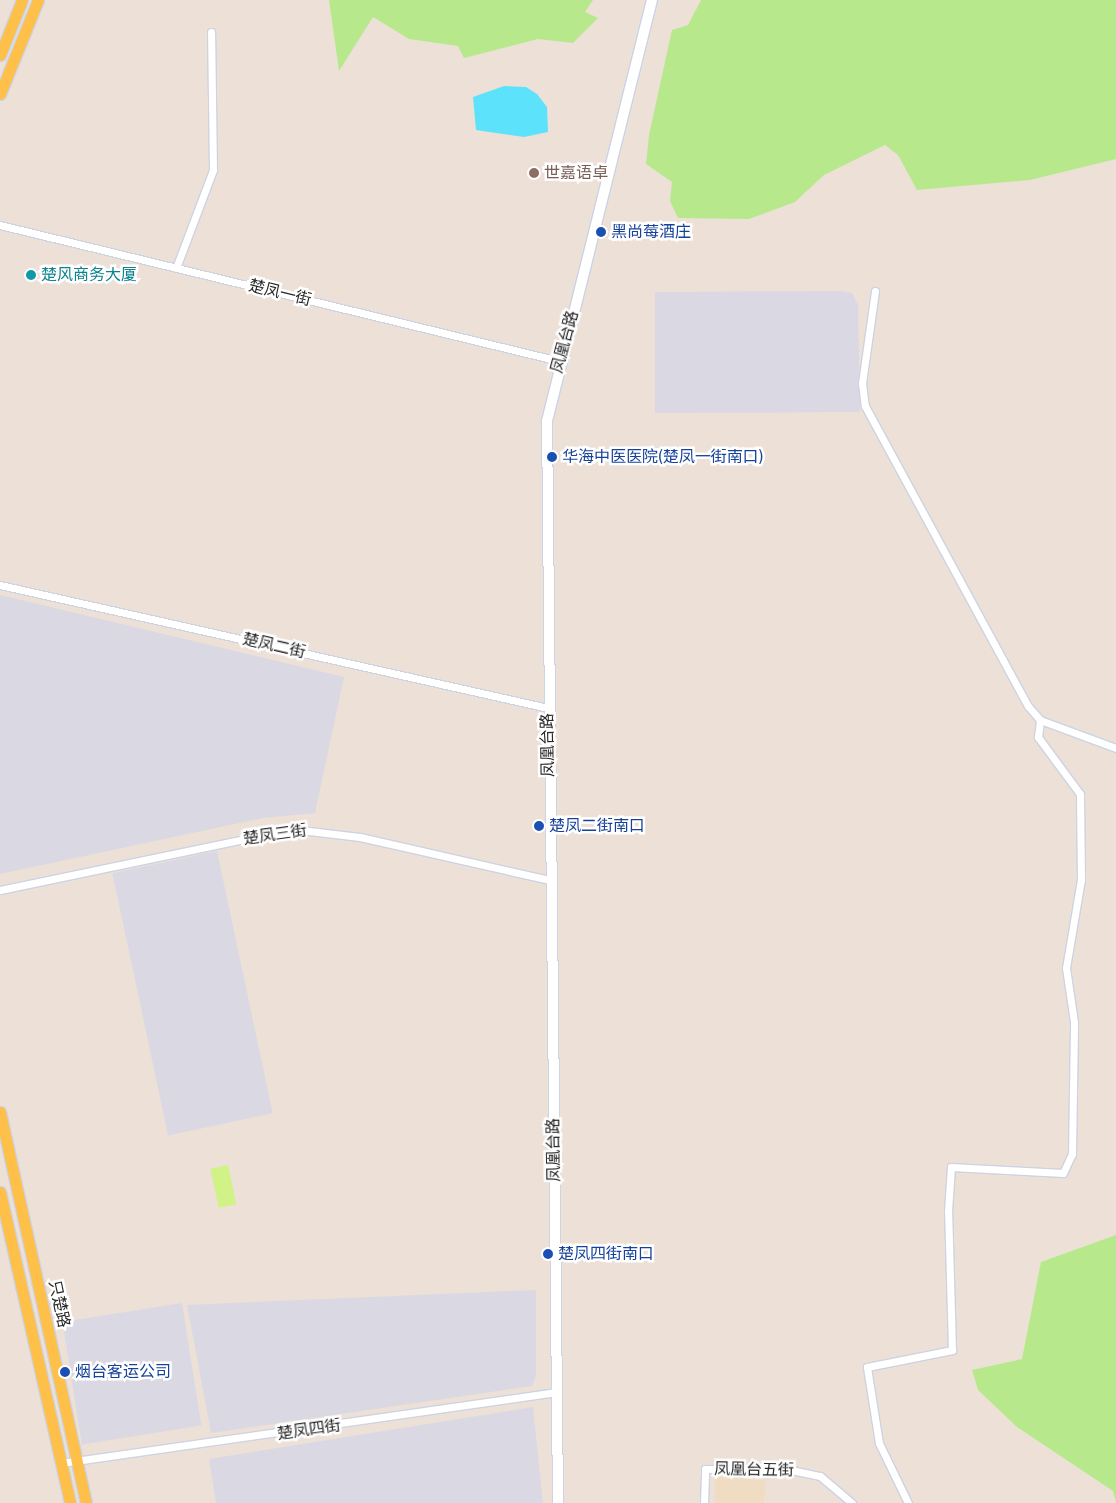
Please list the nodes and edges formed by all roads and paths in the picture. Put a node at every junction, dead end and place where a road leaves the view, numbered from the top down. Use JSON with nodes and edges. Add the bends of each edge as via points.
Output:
{"nodes":[{"id":1,"x":22,"y":0,"type":"edge"},
{"id":2,"x":38,"y":0,"type":"edge"},
{"id":3,"x":652,"y":0,"type":"edge"},
{"id":4,"x":211,"y":32,"type":"dead end"},
{"id":5,"x":0,"y":55,"type":"edge"},
{"id":6,"x":0,"y":94,"type":"edge"},
{"id":7,"x":0,"y":226,"type":"edge"},
{"id":8,"x":176,"y":268,"type":"junction"},
{"id":9,"x":875,"y":291,"type":"dead end"},
{"id":10,"x":559,"y":361,"type":"junction"},
{"id":11,"x":0,"y":585,"type":"edge"},
{"id":12,"x":548,"y":708,"type":"junction"},
{"id":13,"x":1040,"y":720,"type":"junction"},
{"id":14,"x":1116,"y":748,"type":"edge"},
{"id":15,"x":550,"y":880,"type":"junction"},
{"id":16,"x":0,"y":890,"type":"edge"},
{"id":17,"x":0,"y":1112,"type":"edge"},
{"id":18,"x":0,"y":1192,"type":"edge"},
{"id":19,"x":557,"y":1392,"type":"junction"},
{"id":20,"x":77,"y":1459,"type":"junction"},
{"id":21,"x":61,"y":1463,"type":"junction"},
{"id":22,"x":70,"y":1503,"type":"edge"},
{"id":23,"x":86,"y":1503,"type":"edge"},
{"id":24,"x":558,"y":1503,"type":"edge"},
{"id":25,"x":704,"y":1503,"type":"edge"},
{"id":26,"x":852,"y":1503,"type":"edge"},
{"id":27,"x":908,"y":1503,"type":"edge"}],
"edges":[{"from":1,"to":5,"type":"main road"},
{"from":2,"to":6,"type":"main road"},
{"from":3,"to":10,"type":"street","name":"凤凰台路"},
{"from":4,"to":8,"type":"street","via":[[213,170]]},
{"from":7,"to":8,"type":"street","name":"楚凤一街"},
{"from":8,"to":10,"type":"street","name":"楚凤一街"},
{"from":9,"to":13,"type":"street","via":[[862,383],[866,406],[1020,695]]},
{"from":10,"to":12,"type":"street","name":"凤凰台路","via":[[547,421],[544,472]]},
{"from":11,"to":12,"type":"street","name":"楚凤二街"},
{"from":12,"to":15,"type":"street","name":"凤凰台路"},
{"from":13,"to":14,"type":"street"},
{"from":13,"to":27,"type":"street","via":[[1038,737],[1080,794],[1081,879],[1066,968],[1074,1022],[1072,1154],[1063,1172],[951,1167],[948,1211],[952,1350],[867,1367],[879,1443]]},
{"from":15,"to":16,"type":"street","name":"楚凤三街","via":[[360,837],[292,829]]},
{"from":15,"to":19,"type":"street","name":"凤凰台路"},
{"from":17,"to":20,"type":"main road","name":"只楚路"},
{"from":18,"to":21,"type":"main road","name":"只楚路"},
{"from":19,"to":20,"type":"street","name":"楚凤四街"},
{"from":19,"to":24,"type":"street","name":"凤凰台路"},
{"from":20,"to":21,"type":"street","name":"楚凤四街"},
{"from":20,"to":23,"type":"main road","name":"只楚路"},
{"from":21,"to":22,"type":"main road","name":"只楚路"},
{"from":25,"to":26,"type":"street","name":"凤凰台五街","via":[[705,1469],[782,1468],[810,1472],[830,1482]]}]}
